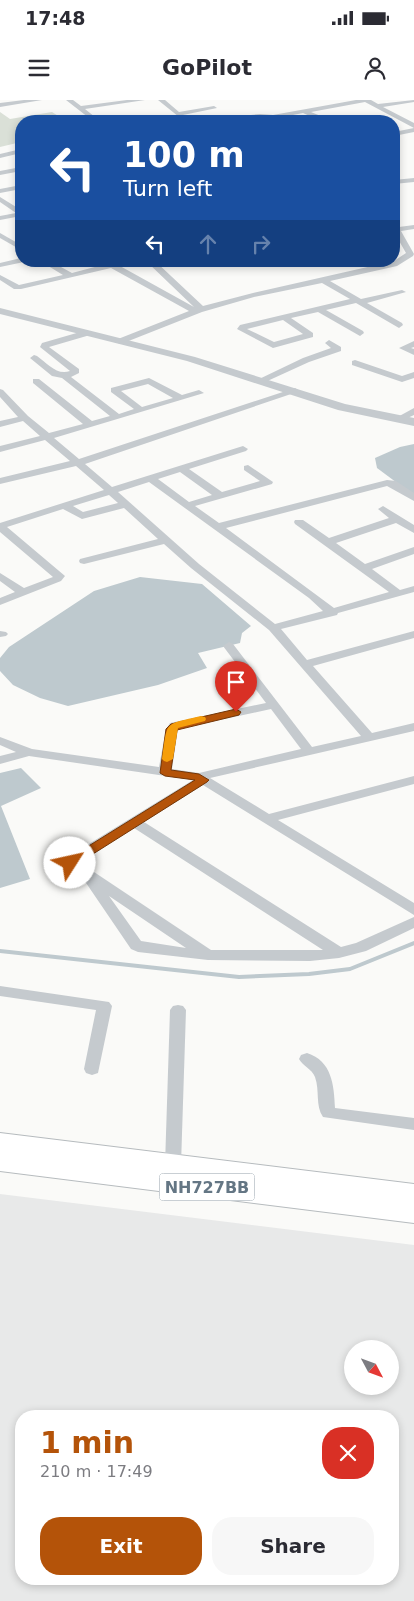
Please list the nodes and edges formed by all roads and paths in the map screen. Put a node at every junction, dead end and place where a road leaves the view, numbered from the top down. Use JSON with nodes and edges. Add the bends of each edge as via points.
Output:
{"nodes":[{"id":1,"x":38,"y":100,"type":"edge"},
{"id":2,"x":68,"y":100,"type":"edge"},
{"id":3,"x":142,"y":100,"type":"edge"},
{"id":4,"x":161,"y":100,"type":"edge"},
{"id":5,"x":205,"y":100,"type":"edge"},
{"id":6,"x":326,"y":100,"type":"edge"},
{"id":7,"x":366,"y":100,"type":"edge"},
{"id":8,"x":414,"y":100,"type":"edge"},
{"id":9,"x":191,"y":102,"type":"dead end"},
{"id":10,"x":0,"y":105,"type":"edge"},
{"id":11,"x":337,"y":105,"type":"junction"},
{"id":12,"x":377,"y":106,"type":"junction"},
{"id":13,"x":78,"y":108,"type":"junction"},
{"id":14,"x":214,"y":108,"type":"junction"},
{"id":15,"x":136,"y":110,"type":"edge"},
{"id":16,"x":201,"y":110,"type":"junction"},
{"id":17,"x":304,"y":111,"type":"junction"},
{"id":18,"x":178,"y":114,"type":"joint"},
{"id":19,"x":88,"y":115,"type":"edge"},
{"id":20,"x":225,"y":115,"type":"edge"},
{"id":21,"x":285,"y":115,"type":"edge"},
{"id":22,"x":314,"y":115,"type":"edge"},
{"id":23,"x":392,"y":115,"type":"edge"},
{"id":24,"x":400,"y":120,"type":"edge"},
{"id":25,"x":414,"y":128,"type":"edge"},
{"id":26,"x":400,"y":132,"type":"edge"},
{"id":27,"x":15,"y":152,"type":"edge"},
{"id":28,"x":0,"y":156,"type":"edge"},
{"id":29,"x":15,"y":170,"type":"edge"},
{"id":30,"x":0,"y":173,"type":"edge"},
{"id":31,"x":414,"y":180,"type":"edge"},
{"id":32,"x":400,"y":181,"type":"edge"},
{"id":33,"x":15,"y":188,"type":"edge"},
{"id":34,"x":0,"y":191,"type":"edge"},
{"id":35,"x":0,"y":200,"type":"edge"},
{"id":36,"x":15,"y":210,"type":"edge"},
{"id":37,"x":15,"y":215,"type":"edge"},
{"id":38,"x":0,"y":218,"type":"edge"},
{"id":39,"x":414,"y":226,"type":"edge"},
{"id":40,"x":400,"y":229,"type":"edge"},
{"id":41,"x":400,"y":232,"type":"edge"},
{"id":42,"x":0,"y":235,"type":"edge"},
{"id":43,"x":400,"y":237,"type":"edge"},
{"id":44,"x":414,"y":237,"type":"edge"},
{"id":45,"x":15,"y":244,"type":"edge"},
{"id":46,"x":15,"y":261,"type":"edge"},
{"id":47,"x":400,"y":261,"type":"edge"},
{"id":48,"x":0,"y":265,"type":"edge"},
{"id":49,"x":55,"y":267,"type":"edge"},
{"id":50,"x":109,"y":267,"type":"edge"},
{"id":51,"x":115,"y":267,"type":"edge"},
{"id":52,"x":156,"y":267,"type":"edge"},
{"id":53,"x":382,"y":267,"type":"edge"},
{"id":54,"x":0,"y":276,"type":"edge"},
{"id":55,"x":72,"y":276,"type":"junction"},
{"id":56,"x":325,"y":281,"type":"junction"},
{"id":57,"x":402,"y":292,"type":"dead end"},
{"id":58,"x":359,"y":300,"type":"junction"},
{"id":59,"x":319,"y":309,"type":"junction"},
{"id":60,"x":0,"y":310,"type":"edge"},
{"id":61,"x":198,"y":310,"type":"junction"},
{"id":62,"x":284,"y":317,"type":"junction"},
{"id":63,"x":400,"y":325,"type":"dead end"},
{"id":64,"x":87,"y":333,"type":"junction"},
{"id":65,"x":360,"y":333,"type":"dead end"},
{"id":66,"x":121,"y":342,"type":"junction"},
{"id":67,"x":329,"y":343,"type":"dead end"},
{"id":68,"x":414,"y":344,"type":"edge"},
{"id":69,"x":414,"y":352,"type":"edge"},
{"id":70,"x":34,"y":358,"type":"dead end"},
{"id":71,"x":354,"y":362,"type":"dead end"},
{"id":72,"x":414,"y":375,"type":"edge"},
{"id":73,"x":65,"y":376,"type":"junction"},
{"id":74,"x":36,"y":381,"type":"dead end"},
{"id":75,"x":260,"y":381,"type":"junction"},
{"id":76,"x":63,"y":389,"type":"junction"},
{"id":77,"x":295,"y":391,"type":"junction"},
{"id":78,"x":0,"y":392,"type":"edge"},
{"id":79,"x":199,"y":393,"type":"dead end"},
{"id":80,"x":181,"y":398,"type":"junction"},
{"id":81,"x":6,"y":405,"type":"edge"},
{"id":82,"x":140,"y":410,"type":"junction"},
{"id":83,"x":414,"y":412,"type":"edge"},
{"id":84,"x":117,"y":417,"type":"junction"},
{"id":85,"x":25,"y":418,"type":"junction"},
{"id":86,"x":399,"y":419,"type":"junction"},
{"id":87,"x":414,"y":422,"type":"edge"},
{"id":88,"x":0,"y":424,"type":"edge"},
{"id":89,"x":90,"y":425,"type":"junction"},
{"id":90,"x":47,"y":437,"type":"junction"},
{"id":91,"x":0,"y":449,"type":"edge"},
{"id":92,"x":243,"y":449,"type":"dead end"},
{"id":93,"x":77,"y":463,"type":"junction"},
{"id":94,"x":248,"y":468,"type":"dead end"},
{"id":95,"x":182,"y":469,"type":"junction"},
{"id":96,"x":151,"y":479,"type":"junction"},
{"id":97,"x":0,"y":481,"type":"edge"},
{"id":98,"x":112,"y":491,"type":"junction"},
{"id":99,"x":221,"y":496,"type":"junction"},
{"id":100,"x":414,"y":498,"type":"edge"},
{"id":101,"x":125,"y":504,"type":"junction"},
{"id":102,"x":188,"y":505,"type":"junction"},
{"id":103,"x":66,"y":506,"type":"junction"},
{"id":104,"x":382,"y":509,"type":"dead end"},
{"id":105,"x":397,"y":519,"type":"junction"},
{"id":106,"x":299,"y":522,"type":"dead end"},
{"id":107,"x":0,"y":527,"type":"edge"},
{"id":108,"x":218,"y":527,"type":"junction"},
{"id":109,"x":414,"y":530,"type":"edge"},
{"id":110,"x":166,"y":540,"type":"junction"},
{"id":111,"x":328,"y":542,"type":"junction"},
{"id":112,"x":414,"y":550,"type":"edge"},
{"id":113,"x":84,"y":561,"type":"dead end"},
{"id":114,"x":364,"y":568,"type":"junction"},
{"id":115,"x":0,"y":576,"type":"edge"},
{"id":116,"x":414,"y":589,"type":"edge"},
{"id":117,"x":23,"y":592,"type":"junction"},
{"id":118,"x":397,"y":594,"type":"junction"},
{"id":119,"x":0,"y":602,"type":"edge"},
{"id":120,"x":332,"y":613,"type":"junction"},
{"id":121,"x":274,"y":628,"type":"junction"},
{"id":122,"x":414,"y":634,"type":"edge"},
{"id":123,"x":229,"y":646,"type":"dead end"},
{"id":124,"x":305,"y":664,"type":"junction"},
{"id":125,"x":274,"y":705,"type":"junction"},
{"id":126,"x":414,"y":727,"type":"edge"},
{"id":127,"x":369,"y":737,"type":"junction"},
{"id":128,"x":0,"y":741,"type":"edge"},
{"id":129,"x":309,"y":751,"type":"junction"},
{"id":130,"x":29,"y":752,"type":"junction"},
{"id":131,"x":0,"y":760,"type":"edge"},
{"id":132,"x":165,"y":773,"type":"junction"},
{"id":133,"x":201,"y":778,"type":"junction"},
{"id":134,"x":414,"y":780,"type":"edge"},
{"id":135,"x":267,"y":819,"type":"junction"},
{"id":136,"x":134,"y":822,"type":"junction"},
{"id":137,"x":88,"y":876,"type":"junction"},
{"id":138,"x":414,"y":910,"type":"edge"},
{"id":139,"x":414,"y":922,"type":"edge"},
{"id":140,"x":339,"y":953,"type":"junction"},
{"id":141,"x":208,"y":955,"type":"junction"},
{"id":142,"x":0,"y":991,"type":"edge"},
{"id":143,"x":178,"y":1010,"type":"dead end"},
{"id":144,"x":307,"y":1058,"type":"dead end"},
{"id":145,"x":92,"y":1070,"type":"dead end"},
{"id":146,"x":414,"y":1124,"type":"edge"},
{"id":147,"x":0,"y":1144,"type":"edge"},
{"id":148,"x":0,"y":1160,"type":"edge"},
{"id":149,"x":173,"y":1165,"type":"junction"},
{"id":150,"x":414,"y":1195,"type":"edge"},
{"id":151,"x":414,"y":1212,"type":"edge"}],
"edges":[{"from":1,"to":10,"type":"street"},
{"from":2,"to":13,"type":"street"},
{"from":3,"to":15,"type":"street"},
{"from":4,"to":18,"type":"street"},
{"from":5,"to":14,"type":"street"},
{"from":6,"to":11,"type":"street"},
{"from":7,"to":11,"type":"street"},
{"from":7,"to":12,"type":"street"},
{"from":8,"to":12,"type":"street"},
{"from":9,"to":16,"type":"street"},
{"from":11,"to":17,"type":"street"},
{"from":12,"to":23,"type":"street"},
{"from":13,"to":15,"type":"street"},
{"from":13,"to":19,"type":"street"},
{"from":14,"to":16,"type":"street"},
{"from":14,"to":20,"type":"street"},
{"from":16,"to":18,"type":"street"},
{"from":17,"to":21,"type":"street"},
{"from":17,"to":22,"type":"street"},
{"from":24,"to":25,"type":"street"},
{"from":25,"to":26,"type":"street"},
{"from":27,"to":28,"type":"street"},
{"from":29,"to":30,"type":"street"},
{"from":31,"to":32,"type":"street"},
{"from":33,"to":34,"type":"street"},
{"from":35,"to":36,"type":"street"},
{"from":37,"to":38,"type":"street"},
{"from":39,"to":40,"type":"street"},
{"from":41,"to":44,"type":"street"},
{"from":42,"to":45,"type":"street"},
{"from":43,"to":47,"type":"street","via":[[410,254]]},
{"from":46,"to":48,"type":"street"},
{"from":49,"to":55,"type":"street"},
{"from":50,"to":55,"type":"street"},
{"from":51,"to":61,"type":"street"},
{"from":52,"to":61,"type":"street"},
{"from":53,"to":56,"type":"street"},
{"from":54,"to":55,"type":"street","via":[[19,288]]},
{"from":56,"to":58,"type":"street"},
{"from":56,"to":61,"type":"street"},
{"from":57,"to":58,"type":"street"},
{"from":58,"to":59,"type":"street"},
{"from":58,"to":63,"type":"street"},
{"from":59,"to":62,"type":"street"},
{"from":59,"to":65,"type":"street"},
{"from":60,"to":64,"type":"street"},
{"from":61,"to":66,"type":"street"},
{"from":62,"to":62,"type":"street","via":[[243,327],[241,329],[273,345],[310,335]]},
{"from":64,"to":66,"type":"street"},
{"from":64,"to":73,"type":"street","via":[[44,346],[76,371]]},
{"from":66,"to":75,"type":"street","via":[[191,359]]},
{"from":67,"to":75,"type":"street","via":[[338,349]]},
{"from":68,"to":69,"type":"street","via":[[403,348]]},
{"from":70,"to":73,"type":"street","via":[[55,374]]},
{"from":71,"to":72,"type":"street","via":[[401,379]]},
{"from":73,"to":76,"type":"street"},
{"from":74,"to":76,"type":"street"},
{"from":75,"to":77,"type":"street"},
{"from":76,"to":84,"type":"street"},
{"from":76,"to":89,"type":"street"},
{"from":77,"to":86,"type":"street","via":[[342,407]]},
{"from":77,"to":93,"type":"street"},
{"from":78,"to":81,"type":"street"},
{"from":79,"to":80,"type":"street"},
{"from":80,"to":82,"type":"street"},
{"from":80,"to":82,"type":"street","via":[[149,380],[114,390]]},
{"from":81,"to":85,"type":"street"},
{"from":82,"to":84,"type":"street"},
{"from":83,"to":86,"type":"street"},
{"from":84,"to":89,"type":"street"},
{"from":85,"to":88,"type":"street"},
{"from":85,"to":90,"type":"street"},
{"from":86,"to":87,"type":"street"},
{"from":89,"to":90,"type":"street"},
{"from":90,"to":91,"type":"street"},
{"from":90,"to":93,"type":"street"},
{"from":92,"to":95,"type":"street"},
{"from":93,"to":97,"type":"street"},
{"from":93,"to":98,"type":"street"},
{"from":94,"to":99,"type":"street","via":[[268,482]]},
{"from":95,"to":96,"type":"street"},
{"from":95,"to":99,"type":"street"},
{"from":96,"to":98,"type":"street"},
{"from":96,"to":102,"type":"street"},
{"from":98,"to":101,"type":"street"},
{"from":98,"to":103,"type":"street"},
{"from":99,"to":102,"type":"street"},
{"from":100,"to":108,"type":"street","via":[[387,483]]},
{"from":101,"to":103,"type":"street","via":[[84,516]]},
{"from":101,"to":110,"type":"street"},
{"from":102,"to":108,"type":"street"},
{"from":103,"to":107,"type":"street"},
{"from":104,"to":105,"type":"street"},
{"from":105,"to":109,"type":"street"},
{"from":105,"to":111,"type":"street"},
{"from":106,"to":111,"type":"street"},
{"from":107,"to":117,"type":"street","via":[[59,576]]},
{"from":108,"to":120,"type":"street"},
{"from":110,"to":113,"type":"street"},
{"from":110,"to":121,"type":"street"},
{"from":111,"to":114,"type":"street"},
{"from":112,"to":114,"type":"street"},
{"from":114,"to":118,"type":"street"},
{"from":115,"to":117,"type":"street"},
{"from":116,"to":118,"type":"street"},
{"from":117,"to":119,"type":"street"},
{"from":118,"to":120,"type":"street"},
{"from":120,"to":121,"type":"street"},
{"from":121,"to":124,"type":"street"},
{"from":122,"to":124,"type":"street"},
{"from":123,"to":125,"type":"street"},
{"from":124,"to":127,"type":"street"},
{"from":125,"to":129,"type":"street"},
{"from":125,"to":132,"type":"street","via":[[174,726]]},
{"from":126,"to":127,"type":"street"},
{"from":127,"to":129,"type":"street"},
{"from":128,"to":130,"type":"street"},
{"from":129,"to":133,"type":"street"},
{"from":130,"to":131,"type":"street"},
{"from":130,"to":132,"type":"street"},
{"from":132,"to":133,"type":"street"},
{"from":133,"to":135,"type":"street"},
{"from":133,"to":136,"type":"street"},
{"from":134,"to":135,"type":"street"},
{"from":135,"to":138,"type":"street"},
{"from":136,"to":137,"type":"street","via":[[71,861]]},
{"from":136,"to":140,"type":"street"},
{"from":137,"to":141,"type":"street"},
{"from":137,"to":141,"type":"street","via":[[136,945]]},
{"from":139,"to":140,"type":"street","via":[[361,947]]},
{"from":140,"to":141,"type":"street","via":[[310,956]]},
{"from":142,"to":145,"type":"street","via":[[104,1006]]},
{"from":143,"to":149,"type":"street"},
{"from":144,"to":146,"type":"street","via":[[323,1072],[329,1113]]},
{"from":147,"to":149,"type":"highway","number":"NH727BB"},
{"from":148,"to":151,"type":"highway","number":"NH727BB"},
{"from":149,"to":150,"type":"highway","number":"NH727BB"}]}
